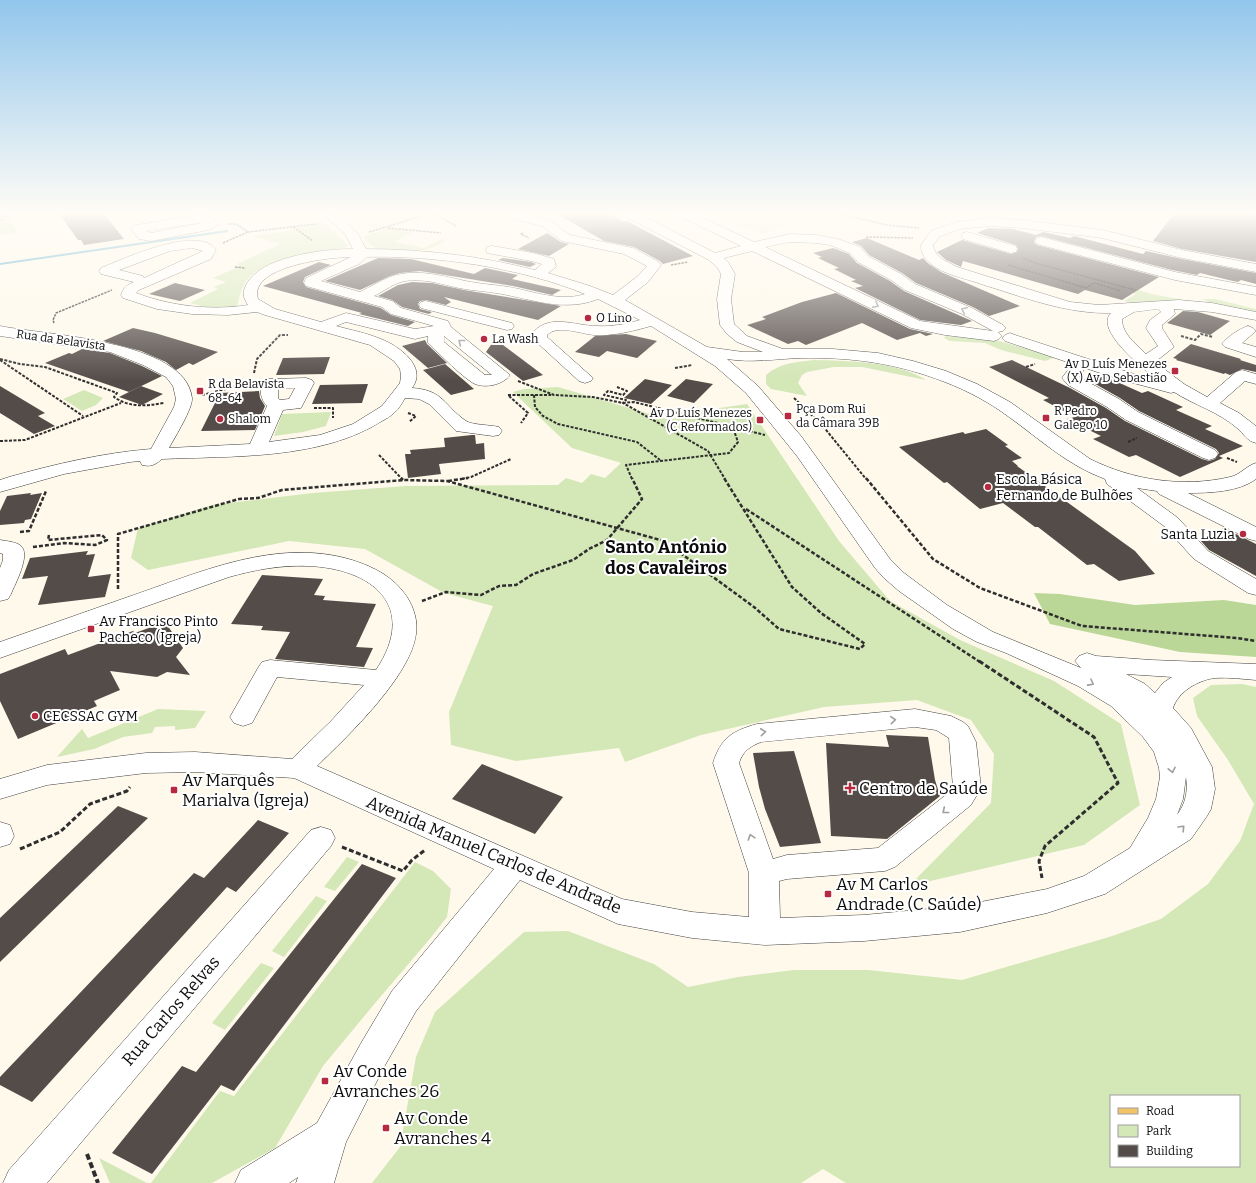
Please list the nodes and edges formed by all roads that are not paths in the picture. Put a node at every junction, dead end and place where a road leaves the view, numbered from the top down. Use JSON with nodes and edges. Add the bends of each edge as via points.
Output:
{"nodes":[{"id":1,"x":108,"y":270,"type":"edge"},
{"id":2,"x":177,"y":270,"type":"edge"},
{"id":3,"x":272,"y":270,"type":"edge"},
{"id":4,"x":335,"y":270,"type":"edge"},
{"id":5,"x":516,"y":270,"type":"edge"},
{"id":6,"x":544,"y":270,"type":"edge"},
{"id":7,"x":650,"y":270,"type":"edge"},
{"id":8,"x":726,"y":270,"type":"edge"},
{"id":9,"x":802,"y":270,"type":"edge"},
{"id":10,"x":884,"y":270,"type":"edge"},
{"id":11,"x":952,"y":270,"type":"edge"},
{"id":12,"x":975,"y":270,"type":"edge"},
{"id":13,"x":1150,"y":270,"type":"edge"},
{"id":14,"x":537,"y":274,"type":"junction"},
{"id":15,"x":138,"y":279,"type":"dead end"},
{"id":16,"x":1256,"y":291,"type":"edge"},
{"id":17,"x":598,"y":294,"type":"junction"},
{"id":18,"x":362,"y":297,"type":"junction"},
{"id":19,"x":615,"y":301,"type":"junction"},
{"id":20,"x":1052,"y":302,"type":"junction"},
{"id":21,"x":1096,"y":302,"type":"dead end"},
{"id":22,"x":1161,"y":306,"type":"junction"},
{"id":23,"x":258,"y":307,"type":"junction"},
{"id":24,"x":1135,"y":308,"type":"junction"},
{"id":25,"x":1256,"y":316,"type":"edge"},
{"id":26,"x":652,"y":321,"type":"junction"},
{"id":27,"x":507,"y":326,"type":"dead end"},
{"id":28,"x":322,"y":327,"type":"junction"},
{"id":29,"x":0,"y":330,"type":"edge"},
{"id":30,"x":440,"y":330,"type":"junction"},
{"id":31,"x":1248,"y":331,"type":"dead end"},
{"id":32,"x":996,"y":332,"type":"junction"},
{"id":33,"x":1118,"y":335,"type":"junction"},
{"id":34,"x":700,"y":349,"type":"junction"},
{"id":35,"x":1256,"y":352,"type":"edge"},
{"id":36,"x":785,"y":354,"type":"junction"},
{"id":37,"x":478,"y":355,"type":"junction"},
{"id":38,"x":754,"y":357,"type":"junction"},
{"id":39,"x":457,"y":361,"type":"junction"},
{"id":40,"x":1078,"y":361,"type":"junction"},
{"id":41,"x":1145,"y":362,"type":"junction"},
{"id":42,"x":730,"y":369,"type":"junction"},
{"id":43,"x":585,"y":378,"type":"dead end"},
{"id":44,"x":1256,"y":379,"type":"edge"},
{"id":45,"x":1184,"y":392,"type":"junction"},
{"id":46,"x":403,"y":393,"type":"junction"},
{"id":47,"x":276,"y":405,"type":"junction"},
{"id":48,"x":1208,"y":405,"type":"junction"},
{"id":49,"x":493,"y":431,"type":"dead end"},
{"id":50,"x":1256,"y":438,"type":"edge"},
{"id":51,"x":257,"y":449,"type":"junction"},
{"id":52,"x":1209,"y":454,"type":"road end"},
{"id":53,"x":154,"y":457,"type":"junction"},
{"id":54,"x":1256,"y":469,"type":"edge"},
{"id":55,"x":1104,"y":472,"type":"junction"},
{"id":56,"x":1154,"y":485,"type":"junction"},
{"id":57,"x":0,"y":486,"type":"edge"},
{"id":58,"x":1251,"y":528,"type":"edge"},
{"id":59,"x":6,"y":548,"type":"edge"},
{"id":60,"x":1256,"y":588,"type":"edge"},
{"id":61,"x":0,"y":594,"type":"edge"},
{"id":62,"x":1017,"y":649,"type":"junction"},
{"id":63,"x":0,"y":650,"type":"edge"},
{"id":64,"x":1087,"y":661,"type":"junction"},
{"id":65,"x":1216,"y":670,"type":"junction"},
{"id":66,"x":1256,"y":672,"type":"edge"},
{"id":67,"x":382,"y":679,"type":"junction"},
{"id":68,"x":243,"y":717,"type":"dead end"},
{"id":69,"x":1158,"y":721,"type":"junction"},
{"id":70,"x":298,"y":769,"type":"junction"},
{"id":71,"x":0,"y":789,"type":"edge"},
{"id":72,"x":321,"y":838,"type":"road end"},
{"id":73,"x":515,"y":865,"type":"junction"},
{"id":74,"x":764,"y":873,"type":"junction"},
{"id":75,"x":765,"y":932,"type":"junction"},
{"id":76,"x":330,"y":1136,"type":"junction"},
{"id":77,"x":22,"y":1183,"type":"edge"},
{"id":78,"x":254,"y":1183,"type":"edge"},
{"id":79,"x":315,"y":1183,"type":"edge"}],
"edges":[{"from":1,"to":15,"type":"street","via":[[106,271]]},
{"from":2,"to":23,"type":"street","via":[[134,287],[128,295],[159,304],[205,310],[233,311]]},
{"from":3,"to":23,"type":"street","via":[[256,280],[251,288],[252,301]]},
{"from":4,"to":18,"type":"street","via":[[311,283]]},
{"from":5,"to":14,"type":"street"},
{"from":6,"to":14,"type":"street"},
{"from":7,"to":19,"type":"street"},
{"from":8,"to":36,"type":"street","via":[[728,274],[724,299],[727,325],[742,339]]},
{"from":9,"to":32,"type":"street","one_way":true,"via":[[916,325],[945,330]]},
{"from":32,"to":10,"type":"street","one_way":true,"via":[[967,310],[910,287]]},
{"from":11,"to":20,"type":"street"},
{"from":12,"to":21,"type":"street"},
{"from":13,"to":16,"type":"street","via":[[1217,286]]},
{"from":14,"to":17,"type":"street"},
{"from":17,"to":18,"type":"street","via":[[588,299],[558,301],[467,286],[441,279],[415,277],[398,279]]},
{"from":17,"to":19,"type":"street"},
{"from":18,"to":27,"type":"street","via":[[389,295]]},
{"from":18,"to":30,"type":"street","via":[[444,324]]},
{"from":19,"to":26,"type":"street"},
{"from":20,"to":24,"type":"street","via":[[1098,309]]},
{"from":20,"to":33,"type":"street"},
{"from":22,"to":24,"type":"street"},
{"from":22,"to":25,"type":"street","via":[[1220,309]]},
{"from":22,"to":41,"type":"street","via":[[1168,314],[1155,323],[1154,328],[1166,348]]},
{"from":23,"to":28,"type":"street","via":[[279,316]]},
{"from":24,"to":33,"type":"street","via":[[1115,317],[1114,324]]},
{"from":26,"to":34,"type":"street"},
{"from":26,"to":43,"type":"street","via":[[624,329],[599,331],[551,326],[541,332],[541,339]]},
{"from":28,"to":30,"type":"street","via":[[346,318],[415,334]]},
{"from":28,"to":46,"type":"street","via":[[388,348],[403,361],[408,371],[409,379]]},
{"from":29,"to":53,"type":"street","name":"Rua da Belavista","via":[[94,344],[129,354],[172,374],[181,386],[183,407]]},
{"from":37,"to":30,"type":"street","one_way":true},
{"from":30,"to":39,"type":"street","via":[[436,343]]},
{"from":31,"to":35,"type":"street","via":[[1230,344]]},
{"from":32,"to":40,"type":"street","via":[[1013,335]]},
{"from":33,"to":41,"type":"street"},
{"from":34,"to":38,"type":"street"},
{"from":34,"to":42,"type":"street"},
{"from":36,"to":38,"type":"street"},
{"from":36,"to":42,"type":"street"},
{"from":36,"to":55,"type":"street","via":[[872,357],[906,364],[946,377],[993,399],[1073,456]]},
{"from":37,"to":39,"type":"street"},
{"from":37,"to":39,"type":"street","via":[[502,375],[489,381],[480,380]]},
{"from":38,"to":42,"type":"street"},
{"from":40,"to":45,"type":"street"},
{"from":40,"to":52,"type":"street","via":[[1079,366],[1070,378],[1074,382],[1132,416]]},
{"from":41,"to":45,"type":"street"},
{"from":42,"to":62,"type":"street","via":[[753,389],[797,443],[892,575],[943,614],[989,638]]},
{"from":44,"to":48,"type":"street","via":[[1242,375]]},
{"from":45,"to":48,"type":"street"},
{"from":46,"to":49,"type":"street","via":[[422,394],[435,400],[462,426]]},
{"from":46,"to":51,"type":"street","via":[[395,404],[381,414],[344,433],[303,445]]},
{"from":47,"to":47,"type":"street","via":[[270,399],[269,384],[306,383],[295,404]]},
{"from":47,"to":51,"type":"street"},
{"from":48,"to":50,"type":"street","via":[[1247,426]]},
{"from":51,"to":53,"type":"street"},
{"from":53,"to":57,"type":"street","via":[[80,464]]},
{"from":54,"to":56,"type":"street","via":[[1250,477],[1207,487]]},
{"from":55,"to":56,"type":"street"},
{"from":55,"to":60,"type":"street","via":[[1171,522],[1200,555]]},
{"from":56,"to":58,"type":"street"},
{"from":59,"to":61,"type":"street","via":[[14,560]]},
{"from":62,"to":64,"type":"street"},
{"from":62,"to":69,"type":"street","one_way":true,"via":[[1087,680]]},
{"from":63,"to":67,"type":"street","via":[[221,572],[274,561],[304,559],[328,561],[356,568],[378,578],[392,592],[402,608],[405,627],[401,646]]},
{"from":64,"to":65,"type":"street","via":[[1151,668]]},
{"from":64,"to":69,"type":"street","via":[[1136,690]]},
{"from":65,"to":66,"type":"street"},
{"from":65,"to":69,"type":"street","via":[[1183,681],[1167,691]]},
{"from":67,"to":68,"type":"street","via":[[270,668]]},
{"from":67,"to":70,"type":"street"},
{"from":69,"to":75,"type":"street","name":"Avenida Manuel Carlos de Andrade","via":[[1174,776],[1171,797],[1139,858],[1094,884],[1047,901],[960,919],[864,928]]},
{"from":70,"to":71,"type":"street","name":"Avenida Manuel Carlos de Andrade","via":[[195,762],[146,763],[47,775]]},
{"from":70,"to":73,"type":"street","name":"Avenida Manuel Carlos de Andrade"},
{"from":72,"to":77,"type":"street","name":"Rua Carlos Relvas"},
{"from":73,"to":75,"type":"street","name":"Avenida Manuel Carlos de Andrade","via":[[618,911],[692,925]]},
{"from":73,"to":76,"type":"street","via":[[404,1001]]},
{"from":74,"to":74,"type":"street","one_way":true,"via":[[726,763],[730,749],[740,740],[756,733],[915,718],[953,728],[962,738],[967,788],[961,798],[885,859],[786,867]]},
{"from":74,"to":75,"type":"street"},
{"from":76,"to":78,"type":"street"},
{"from":76,"to":79,"type":"street"}]}
